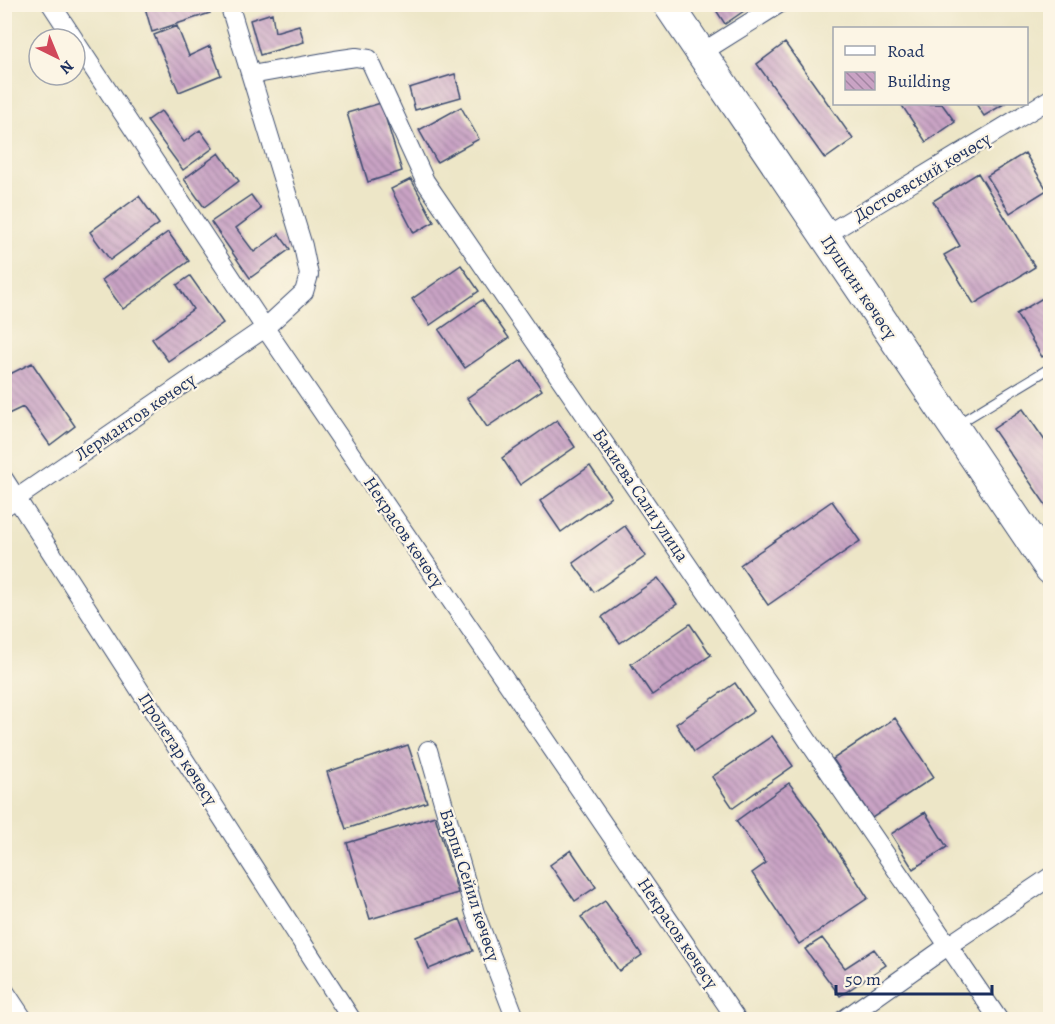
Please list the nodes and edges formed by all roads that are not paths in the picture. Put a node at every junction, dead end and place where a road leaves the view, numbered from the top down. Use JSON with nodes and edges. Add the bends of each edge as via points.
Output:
{"nodes":[{"id":1,"x":51,"y":4,"type":"edge"},
{"id":2,"x":229,"y":4,"type":"edge"},
{"id":3,"x":668,"y":4,"type":"edge"},
{"id":4,"x":779,"y":4,"type":"edge"},
{"id":5,"x":66,"y":27,"type":"edge"},
{"id":6,"x":701,"y":53,"type":"junction"},
{"id":7,"x":87,"y":60,"type":"edge"},
{"id":8,"x":251,"y":75,"type":"junction"},
{"id":9,"x":1050,"y":99,"type":"edge"},
{"id":10,"x":824,"y":236,"type":"junction"},
{"id":11,"x":265,"y":328,"type":"junction"},
{"id":12,"x":1050,"y":368,"type":"edge"},
{"id":13,"x":954,"y":426,"type":"junction"},
{"id":14,"x":4,"y":479,"type":"edge"},
{"id":15,"x":11,"y":502,"type":"edge"},
{"id":16,"x":1050,"y":569,"type":"edge"},
{"id":17,"x":428,"y":750,"type":"dead end"},
{"id":18,"x":1050,"y":877,"type":"edge"},
{"id":19,"x":949,"y":945,"type":"junction"},
{"id":20,"x":4,"y":990,"type":"edge"},
{"id":21,"x":24,"y":1020,"type":"edge"},
{"id":22,"x":352,"y":1020,"type":"edge"},
{"id":23,"x":516,"y":1020,"type":"edge"},
{"id":24,"x":737,"y":1020,"type":"edge"},
{"id":25,"x":843,"y":1020,"type":"edge"},
{"id":26,"x":999,"y":1020,"type":"edge"}],
"edges":[{"from":1,"to":5,"type":"street","name":"Некрасов көчөсү"},
{"from":2,"to":8,"type":"street","name":"Лермантов көчөсү"},
{"from":3,"to":6,"type":"highway","name":"Пушкин көчөсү"},
{"from":4,"to":6,"type":"street"},
{"from":6,"to":10,"type":"highway","name":"Пушкин көчөсү"},
{"from":7,"to":11,"type":"street","name":"Некрасов көчөсү"},
{"from":8,"to":11,"type":"street","name":"Лермантов көчөсү","via":[[309,275],[304,292]]},
{"from":8,"to":19,"type":"street","name":"Бакиева Сали улица","via":[[356,57],[369,59],[425,180]]},
{"from":9,"to":10,"type":"street","name":"Достоевский көчөсү"},
{"from":10,"to":13,"type":"highway","name":"Пушкин көчөсү"},
{"from":11,"to":15,"type":"street","name":"Лермантов көчөсү"},
{"from":11,"to":24,"type":"street","name":"Некрасов көчөсү"},
{"from":12,"to":13,"type":"lane"},
{"from":13,"to":16,"type":"highway","name":"Пушкин көчөсү"},
{"from":14,"to":15,"type":"street","name":"Пролетар көчөсү"},
{"from":15,"to":22,"type":"street","name":"Пролетар көчөсү"},
{"from":17,"to":23,"type":"street","name":"Барпы Сейил көчөсү","via":[[475,913]]},
{"from":18,"to":19,"type":"street"},
{"from":19,"to":25,"type":"street"},
{"from":19,"to":26,"type":"street","name":"Бакиева Сали улица"},
{"from":20,"to":21,"type":"street"}]}
